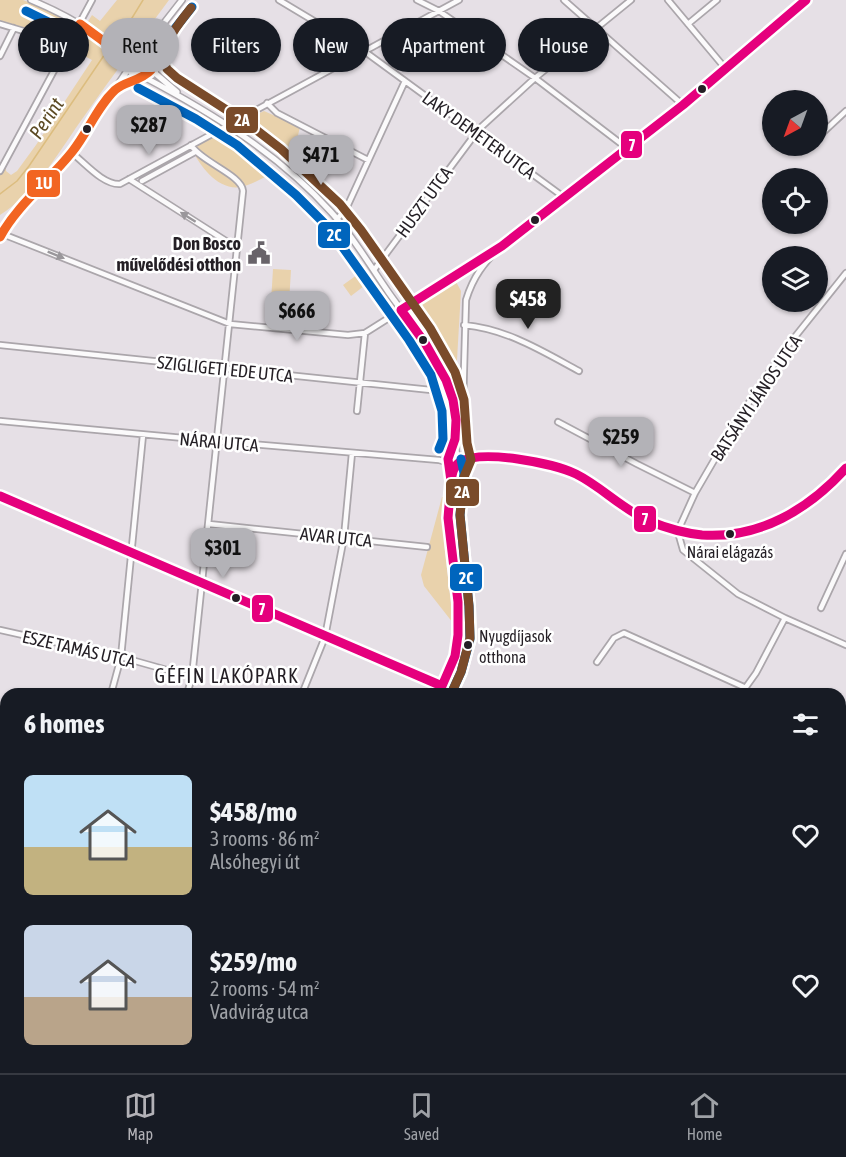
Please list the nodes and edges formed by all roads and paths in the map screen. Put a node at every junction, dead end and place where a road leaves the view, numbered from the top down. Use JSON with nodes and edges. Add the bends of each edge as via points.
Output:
{"nodes":[{"id":1,"x":31,"y":0,"type":"edge"},
{"id":2,"x":92,"y":0,"type":"edge"},
{"id":3,"x":182,"y":0,"type":"edge"},
{"id":4,"x":279,"y":0,"type":"edge"},
{"id":5,"x":417,"y":0,"type":"edge"},
{"id":6,"x":459,"y":0,"type":"edge"},
{"id":7,"x":564,"y":0,"type":"edge"},
{"id":8,"x":631,"y":0,"type":"edge"},
{"id":9,"x":668,"y":0,"type":"edge"},
{"id":10,"x":717,"y":0,"type":"edge"},
{"id":11,"x":806,"y":0,"type":"edge"},
{"id":12,"x":439,"y":11,"type":"junction"},
{"id":13,"x":68,"y":18,"type":"edge"},
{"id":14,"x":83,"y":18,"type":"edge"},
{"id":15,"x":168,"y":18,"type":"edge"},
{"id":16,"x":309,"y":18,"type":"edge"},
{"id":17,"x":585,"y":18,"type":"edge"},
{"id":18,"x":608,"y":18,"type":"edge"},
{"id":19,"x":0,"y":24,"type":"edge"},
{"id":20,"x":688,"y":24,"type":"junction"},
{"id":21,"x":14,"y":28,"type":"junction"},
{"id":22,"x":18,"y":29,"type":"edge"},
{"id":23,"x":89,"y":31,"type":"edge"},
{"id":24,"x":101,"y":40,"type":"edge"},
{"id":25,"x":609,"y":40,"type":"edge"},
{"id":26,"x":369,"y":48,"type":"edge"},
{"id":27,"x":369,"y":55,"type":"edge"},
{"id":28,"x":0,"y":56,"type":"edge"},
{"id":29,"x":725,"y":68,"type":"junction"},
{"id":30,"x":52,"y":72,"type":"edge"},
{"id":31,"x":126,"y":72,"type":"edge"},
{"id":32,"x":132,"y":72,"type":"edge"},
{"id":33,"x":149,"y":72,"type":"edge"},
{"id":34,"x":156,"y":72,"type":"edge"},
{"id":35,"x":326,"y":72,"type":"edge"},
{"id":36,"x":542,"y":72,"type":"edge"},
{"id":37,"x":142,"y":77,"type":"junction"},
{"id":38,"x":535,"y":78,"type":"junction"},
{"id":39,"x":405,"y":81,"type":"junction"},
{"id":40,"x":116,"y":88,"type":"junction"},
{"id":41,"x":180,"y":95,"type":"junction"},
{"id":42,"x":267,"y":104,"type":"junction"},
{"id":43,"x":683,"y":105,"type":"junction"},
{"id":44,"x":846,"y":111,"type":"edge"},
{"id":45,"x":227,"y":125,"type":"junction"},
{"id":46,"x":828,"y":128,"type":"edge"},
{"id":47,"x":475,"y":133,"type":"junction"},
{"id":48,"x":191,"y":146,"type":"junction"},
{"id":49,"x":628,"y":149,"type":"junction"},
{"id":50,"x":195,"y":152,"type":"junction"},
{"id":51,"x":72,"y":153,"type":"junction"},
{"id":52,"x":368,"y":160,"type":"junction"},
{"id":53,"x":0,"y":171,"type":"edge"},
{"id":54,"x":129,"y":179,"type":"junction"},
{"id":55,"x":142,"y":181,"type":"dead end"},
{"id":56,"x":564,"y":198,"type":"junction"},
{"id":57,"x":337,"y":219,"type":"junction"},
{"id":58,"x":0,"y":235,"type":"edge"},
{"id":59,"x":502,"y":246,"type":"junction"},
{"id":60,"x":237,"y":248,"type":"junction"},
{"id":61,"x":374,"y":270,"type":"junction"},
{"id":62,"x":846,"y":273,"type":"edge"},
{"id":63,"x":402,"y":310,"type":"junction"},
{"id":64,"x":230,"y":324,"type":"junction"},
{"id":65,"x":464,"y":325,"type":"junction"},
{"id":66,"x":364,"y":333,"type":"junction"},
{"id":67,"x":0,"y":345,"type":"edge"},
{"id":68,"x":225,"y":369,"type":"junction"},
{"id":69,"x":579,"y":371,"type":"dead end"},
{"id":70,"x":360,"y":383,"type":"junction"},
{"id":71,"x":450,"y":393,"type":"junction"},
{"id":72,"x":357,"y":411,"type":"dead end"},
{"id":73,"x":0,"y":421,"type":"edge"},
{"id":74,"x":558,"y":422,"type":"dead end"},
{"id":75,"x":143,"y":435,"type":"junction"},
{"id":76,"x":216,"y":441,"type":"junction"},
{"id":77,"x":462,"y":441,"type":"dead end"},
{"id":78,"x":454,"y":446,"type":"junction"},
{"id":79,"x":352,"y":453,"type":"junction"},
{"id":80,"x":458,"y":459,"type":"junction"},
{"id":81,"x":449,"y":460,"type":"junction"},
{"id":82,"x":846,"y":468,"type":"edge"},
{"id":83,"x":452,"y":473,"type":"junction"},
{"id":84,"x":695,"y":492,"type":"junction"},
{"id":85,"x":0,"y":496,"type":"edge"},
{"id":86,"x":209,"y":524,"type":"junction"},
{"id":87,"x":679,"y":531,"type":"junction"},
{"id":88,"x":344,"y":537,"type":"junction"},
{"id":89,"x":427,"y":548,"type":"dead end"},
{"id":90,"x":132,"y":554,"type":"junction"},
{"id":91,"x":846,"y":554,"type":"edge"},
{"id":92,"x":202,"y":582,"type":"junction"},
{"id":93,"x":821,"y":608,"type":"dead end"},
{"id":94,"x":785,"y":618,"type":"junction"},
{"id":95,"x":0,"y":630,"type":"edge"},
{"id":96,"x":326,"y":637,"type":"junction"},
{"id":97,"x":846,"y":645,"type":"edge"},
{"id":98,"x":121,"y":657,"type":"junction"},
{"id":99,"x":597,"y":662,"type":"dead end"},
{"id":100,"x":192,"y":677,"type":"junction"},
{"id":101,"x":442,"y":686,"type":"junction"},
{"id":102,"x":113,"y":688,"type":"edge"},
{"id":103,"x":189,"y":688,"type":"edge"},
{"id":104,"x":305,"y":688,"type":"edge"},
{"id":105,"x":446,"y":688,"type":"edge"},
{"id":106,"x":746,"y":688,"type":"joint"}],
"edges":[{"from":1,"to":13,"type":"street"},
{"from":2,"to":14,"type":"street"},
{"from":3,"to":15,"type":"street"},
{"from":4,"to":16,"type":"street","name":"LAKY DEMETER UTCA"},
{"from":5,"to":12,"type":"street"},
{"from":6,"to":12,"type":"street"},
{"from":7,"to":17,"type":"street"},
{"from":8,"to":18,"type":"street","name":"HUSZT UTCA"},
{"from":9,"to":20,"type":"street"},
{"from":10,"to":20,"type":"street"},
{"from":11,"to":29,"type":"street"},
{"from":12,"to":26,"type":"street"},
{"from":12,"to":38,"type":"street"},
{"from":19,"to":21,"type":"street"},
{"from":20,"to":29,"type":"street"},
{"from":21,"to":22,"type":"street"},
{"from":21,"to":28,"type":"street"},
{"from":23,"to":24,"type":"street"},
{"from":25,"to":43,"type":"street"},
{"from":27,"to":39,"type":"street","name":"LAKY DEMETER UTCA"},
{"from":29,"to":43,"type":"street"},
{"from":30,"to":53,"type":"street"},
{"from":31,"to":40,"type":"street"},
{"from":32,"to":37,"type":"street"},
{"from":33,"to":37,"type":"street"},
{"from":34,"to":41,"type":"street"},
{"from":35,"to":42,"type":"street"},
{"from":36,"to":38,"type":"street","name":"HUSZT UTCA"},
{"from":37,"to":40,"type":"street"},
{"from":37,"to":41,"type":"street"},
{"from":38,"to":47,"type":"street","name":"HUSZT UTCA"},
{"from":38,"to":49,"type":"street"},
{"from":39,"to":47,"type":"street","name":"LAKY DEMETER UTCA"},
{"from":39,"to":52,"type":"street"},
{"from":40,"to":51,"type":"street"},
{"from":41,"to":45,"type":"street"},
{"from":42,"to":45,"type":"street"},
{"from":42,"to":52,"type":"street"},
{"from":43,"to":49,"type":"street"},
{"from":44,"to":46,"type":"street"},
{"from":45,"to":48,"type":"street"},
{"from":45,"to":57,"type":"street","via":[[273,158]]},
{"from":47,"to":56,"type":"street","name":"LAKY DEMETER UTCA"},
{"from":47,"to":61,"type":"street","name":"HUSZT UTCA"},
{"from":48,"to":50,"type":"street"},
{"from":48,"to":54,"type":"street"},
{"from":49,"to":56,"type":"street"},
{"from":50,"to":55,"type":"street"},
{"from":50,"to":60,"type":"street","via":[[243,186]]},
{"from":51,"to":54,"type":"street","via":[[111,183]]},
{"from":51,"to":58,"type":"street"},
{"from":52,"to":57,"type":"street"},
{"from":60,"to":54,"type":"street","one_way":true},
{"from":56,"to":59,"type":"street"},
{"from":57,"to":61,"type":"street"},
{"from":58,"to":64,"type":"street","one_way":true},
{"from":59,"to":63,"type":"street"},
{"from":59,"to":65,"type":"street","via":[[469,282]]},
{"from":60,"to":64,"type":"street"},
{"from":61,"to":63,"type":"street"},
{"from":62,"to":84,"type":"street","name":"BATSÁNYI JÁNOS UTCA","via":[[771,368]]},
{"from":63,"to":66,"type":"street"},
{"from":63,"to":71,"type":"street","via":[[431,351]]},
{"from":64,"to":66,"type":"street","via":[[348,335]]},
{"from":64,"to":68,"type":"street"},
{"from":65,"to":69,"type":"street","via":[[518,339]]},
{"from":65,"to":77,"type":"street"},
{"from":66,"to":70,"type":"street"},
{"from":67,"to":68,"type":"street","name":"SZIGLIGETI EDE UTCA"},
{"from":68,"to":70,"type":"street","name":"SZIGLIGETI EDE UTCA"},
{"from":68,"to":76,"type":"street"},
{"from":70,"to":71,"type":"street","name":"SZIGLIGETI EDE UTCA"},
{"from":70,"to":72,"type":"street"},
{"from":71,"to":78,"type":"street","via":[[456,426]]},
{"from":73,"to":75,"type":"street","name":"NÁRAI UTCA"},
{"from":74,"to":84,"type":"street"},
{"from":75,"to":76,"type":"street","name":"NÁRAI UTCA"},
{"from":75,"to":90,"type":"street"},
{"from":76,"to":79,"type":"street","name":"NÁRAI UTCA"},
{"from":76,"to":86,"type":"street"},
{"from":78,"to":80,"type":"street"},
{"from":78,"to":81,"type":"street"},
{"from":79,"to":81,"type":"street","name":"NÁRAI UTCA"},
{"from":79,"to":88,"type":"street"},
{"from":80,"to":81,"type":"street","via":[[454,465]]},
{"from":80,"to":81,"type":"street","via":[[453,454]]},
{"from":80,"to":83,"type":"street"},
{"from":80,"to":87,"type":"street","via":[[526,460],[568,471],[647,520]]},
{"from":81,"to":83,"type":"street"},
{"from":82,"to":87,"type":"street","via":[[815,500],[772,524],[726,534]]},
{"from":83,"to":101,"type":"street","via":[[448,515],[458,638]]},
{"from":84,"to":87,"type":"street","name":"BATSÁNYI JÁNOS UTCA"},
{"from":85,"to":90,"type":"street"},
{"from":86,"to":88,"type":"street","name":"AVAR UTCA"},
{"from":86,"to":92,"type":"street"},
{"from":87,"to":94,"type":"street","via":[[683,549],[721,582]]},
{"from":88,"to":89,"type":"street","name":"AVAR UTCA"},
{"from":88,"to":96,"type":"street"},
{"from":90,"to":92,"type":"street"},
{"from":90,"to":98,"type":"street"},
{"from":91,"to":93,"type":"street"},
{"from":92,"to":96,"type":"street"},
{"from":92,"to":100,"type":"street"},
{"from":94,"to":97,"type":"street"},
{"from":94,"to":106,"type":"street"},
{"from":95,"to":98,"type":"street","name":"ESZE TAMÁS UTCA"},
{"from":96,"to":101,"type":"street"},
{"from":96,"to":104,"type":"street"},
{"from":98,"to":100,"type":"street","name":"ESZE TAMÁS UTCA"},
{"from":98,"to":102,"type":"street"},
{"from":99,"to":106,"type":"street","via":[[614,638],[624,633]]},
{"from":100,"to":103,"type":"street"},
{"from":101,"to":105,"type":"street"}]}
